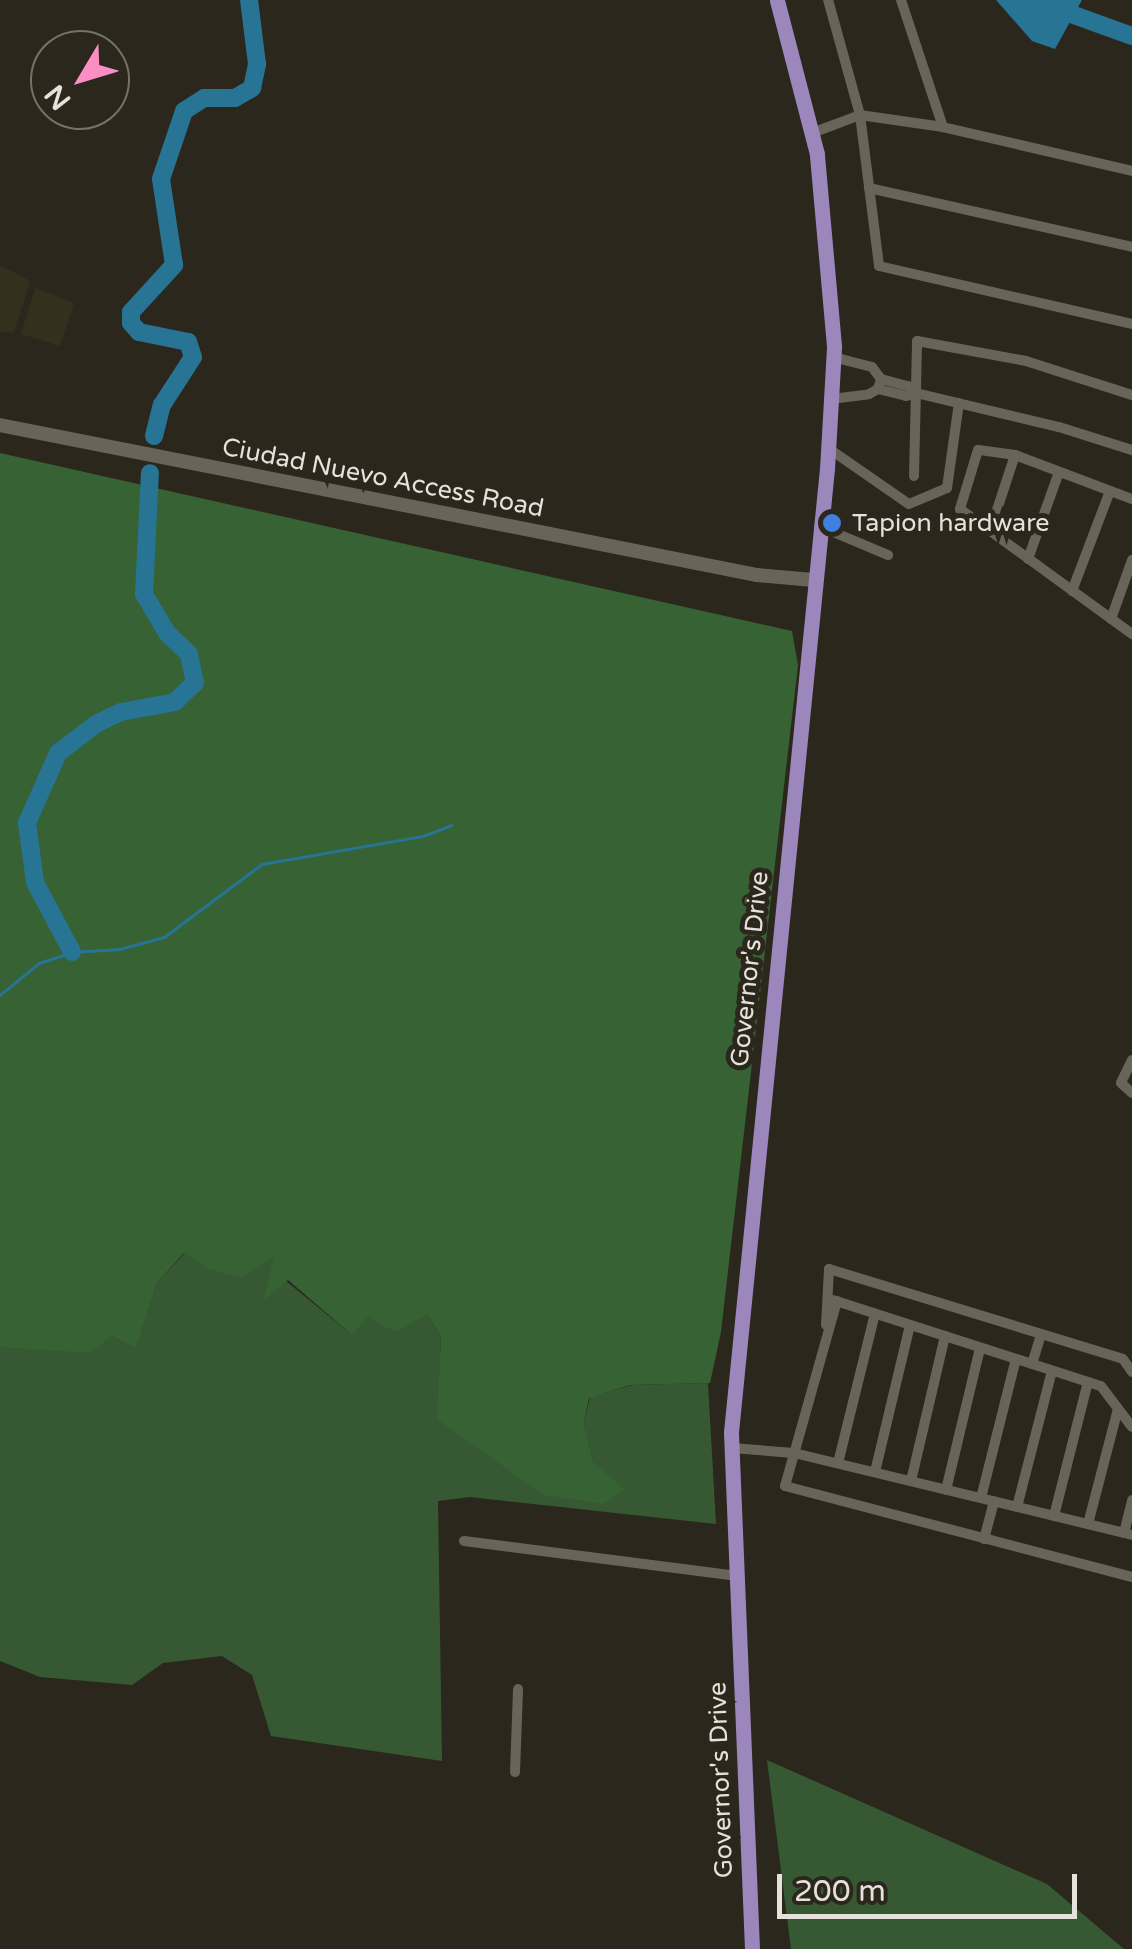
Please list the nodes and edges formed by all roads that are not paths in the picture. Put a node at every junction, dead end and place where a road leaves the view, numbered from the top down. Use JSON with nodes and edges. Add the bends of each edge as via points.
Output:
{"nodes":[{"id":1,"x":776,"y":0,"type":"edge"},
{"id":2,"x":828,"y":0,"type":"edge"},
{"id":3,"x":901,"y":0,"type":"edge"},
{"id":4,"x":860,"y":115,"type":"junction"},
{"id":5,"x":942,"y":127,"type":"junction"},
{"id":6,"x":812,"y":132,"type":"junction"},
{"id":7,"x":1132,"y":172,"type":"edge"},
{"id":8,"x":868,"y":188,"type":"junction"},
{"id":9,"x":1132,"y":247,"type":"edge"},
{"id":10,"x":1132,"y":324,"type":"edge"},
{"id":11,"x":833,"y":357,"type":"junction"},
{"id":12,"x":880,"y":384,"type":"junction"},
{"id":13,"x":916,"y":393,"type":"junction"},
{"id":14,"x":1132,"y":395,"type":"edge"},
{"id":15,"x":831,"y":399,"type":"junction"},
{"id":16,"x":959,"y":403,"type":"junction"},
{"id":17,"x":0,"y":425,"type":"edge"},
{"id":18,"x":828,"y":448,"type":"junction"},
{"id":19,"x":1132,"y":450,"type":"edge"},
{"id":20,"x":1015,"y":455,"type":"junction"},
{"id":21,"x":1059,"y":472,"type":"junction"},
{"id":22,"x":914,"y":476,"type":"dead end"},
{"id":23,"x":1110,"y":491,"type":"junction"},
{"id":24,"x":1132,"y":499,"type":"edge"},
{"id":25,"x":820,"y":526,"type":"junction"},
{"id":26,"x":990,"y":531,"type":"junction"},
{"id":27,"x":888,"y":555,"type":"dead end"},
{"id":28,"x":1028,"y":559,"type":"junction"},
{"id":29,"x":1132,"y":560,"type":"edge"},
{"id":30,"x":813,"y":586,"type":"junction"},
{"id":31,"x":1072,"y":591,"type":"junction"},
{"id":32,"x":1111,"y":619,"type":"junction"},
{"id":33,"x":1132,"y":634,"type":"edge"},
{"id":34,"x":1132,"y":1060,"type":"edge"},
{"id":35,"x":1132,"y":1094,"type":"edge"},
{"id":36,"x":832,"y":1300,"type":"junction"},
{"id":37,"x":874,"y":1314,"type":"junction"},
{"id":38,"x":910,"y":1325,"type":"junction"},
{"id":39,"x":1041,"y":1334,"type":"junction"},
{"id":40,"x":945,"y":1336,"type":"junction"},
{"id":41,"x":980,"y":1348,"type":"junction"},
{"id":42,"x":1016,"y":1359,"type":"junction"},
{"id":43,"x":1032,"y":1364,"type":"junction"},
{"id":44,"x":1052,"y":1370,"type":"junction"},
{"id":45,"x":1132,"y":1372,"type":"edge"},
{"id":46,"x":1088,"y":1382,"type":"junction"},
{"id":47,"x":1118,"y":1409,"type":"junction"},
{"id":48,"x":1132,"y":1427,"type":"edge"},
{"id":49,"x":732,"y":1448,"type":"junction"},
{"id":50,"x":794,"y":1453,"type":"junction"},
{"id":51,"x":838,"y":1463,"type":"junction"},
{"id":52,"x":874,"y":1472,"type":"junction"},
{"id":53,"x":911,"y":1481,"type":"junction"},
{"id":54,"x":946,"y":1490,"type":"junction"},
{"id":55,"x":988,"y":1500,"type":"junction"},
{"id":56,"x":1132,"y":1500,"type":"edge"},
{"id":57,"x":1017,"y":1507,"type":"junction"},
{"id":58,"x":1054,"y":1516,"type":"junction"},
{"id":59,"x":1088,"y":1524,"type":"junction"},
{"id":60,"x":1128,"y":1534,"type":"edge"},
{"id":61,"x":984,"y":1538,"type":"junction"},
{"id":62,"x":464,"y":1542,"type":"dead end"},
{"id":63,"x":736,"y":1576,"type":"junction"},
{"id":64,"x":1132,"y":1577,"type":"edge"},
{"id":65,"x":518,"y":1690,"type":"dead end"},
{"id":66,"x":515,"y":1772,"type":"dead end"},
{"id":67,"x":752,"y":1949,"type":"edge"}],
"edges":[{"from":1,"to":6,"type":"main road","name":"Governor's Drive"},
{"from":2,"to":4,"type":"street"},
{"from":3,"to":5,"type":"street"},
{"from":4,"to":5,"type":"street"},
{"from":4,"to":6,"type":"street"},
{"from":4,"to":8,"type":"street"},
{"from":5,"to":7,"type":"street"},
{"from":6,"to":11,"type":"main road","name":"Governor's Drive","via":[[830,262]]},
{"from":8,"to":9,"type":"street"},
{"from":8,"to":10,"type":"street","via":[[879,266]]},
{"from":11,"to":12,"type":"street","via":[[872,367]]},
{"from":11,"to":15,"type":"main road","name":"Governor's Drive"},
{"from":12,"to":13,"type":"street","via":[[906,396]]},
{"from":12,"to":15,"type":"street","via":[[853,399]]},
{"from":13,"to":14,"type":"street","via":[[917,341],[1026,361]]},
{"from":13,"to":16,"type":"street"},
{"from":13,"to":22,"type":"street"},
{"from":15,"to":18,"type":"main road","name":"Governor's Drive"},
{"from":16,"to":18,"type":"street","via":[[946,488],[909,504]]},
{"from":16,"to":19,"type":"street"},
{"from":17,"to":30,"type":"street","name":"Ciudad Nuevo Access Road"},
{"from":18,"to":25,"type":"main road","name":"Governor's Drive"},
{"from":20,"to":21,"type":"street"},
{"from":20,"to":26,"type":"street"},
{"from":20,"to":26,"type":"street","via":[[978,450],[960,509]]},
{"from":21,"to":23,"type":"street"},
{"from":21,"to":28,"type":"street"},
{"from":23,"to":24,"type":"street"},
{"from":23,"to":31,"type":"street"},
{"from":25,"to":27,"type":"street"},
{"from":25,"to":30,"type":"main road","name":"Governor's Drive"},
{"from":26,"to":28,"type":"street"},
{"from":28,"to":31,"type":"street"},
{"from":29,"to":32,"type":"street"},
{"from":30,"to":49,"type":"main road","name":"Governor's Drive"},
{"from":31,"to":32,"type":"street"},
{"from":32,"to":33,"type":"street"},
{"from":34,"to":35,"type":"street","via":[[1121,1084]]},
{"from":36,"to":37,"type":"street"},
{"from":36,"to":39,"type":"street","via":[[829,1269]]},
{"from":36,"to":50,"type":"street"},
{"from":37,"to":38,"type":"street"},
{"from":37,"to":51,"type":"street"},
{"from":38,"to":40,"type":"street"},
{"from":38,"to":52,"type":"street"},
{"from":39,"to":43,"type":"street"},
{"from":39,"to":45,"type":"street","via":[[1123,1359]]},
{"from":40,"to":41,"type":"street"},
{"from":40,"to":53,"type":"street"},
{"from":41,"to":42,"type":"street"},
{"from":41,"to":54,"type":"street"},
{"from":42,"to":43,"type":"street"},
{"from":42,"to":55,"type":"street"},
{"from":43,"to":44,"type":"street"},
{"from":44,"to":46,"type":"street"},
{"from":44,"to":57,"type":"street"},
{"from":46,"to":47,"type":"street","via":[[1101,1386]]},
{"from":46,"to":58,"type":"street"},
{"from":47,"to":48,"type":"street"},
{"from":47,"to":59,"type":"street"},
{"from":49,"to":50,"type":"street"},
{"from":49,"to":63,"type":"main road","name":"Governor's Drive"},
{"from":50,"to":51,"type":"street"},
{"from":50,"to":61,"type":"street","via":[[785,1486]]},
{"from":51,"to":52,"type":"street"},
{"from":52,"to":53,"type":"street"},
{"from":53,"to":54,"type":"street"},
{"from":54,"to":55,"type":"street"},
{"from":55,"to":57,"type":"street"},
{"from":55,"to":61,"type":"street"},
{"from":56,"to":60,"type":"street"},
{"from":57,"to":58,"type":"street"},
{"from":58,"to":59,"type":"street"},
{"from":59,"to":60,"type":"street"},
{"from":61,"to":64,"type":"street"},
{"from":62,"to":63,"type":"street"},
{"from":63,"to":67,"type":"main road","name":"Governor's Drive"},
{"from":65,"to":66,"type":"street"}]}
